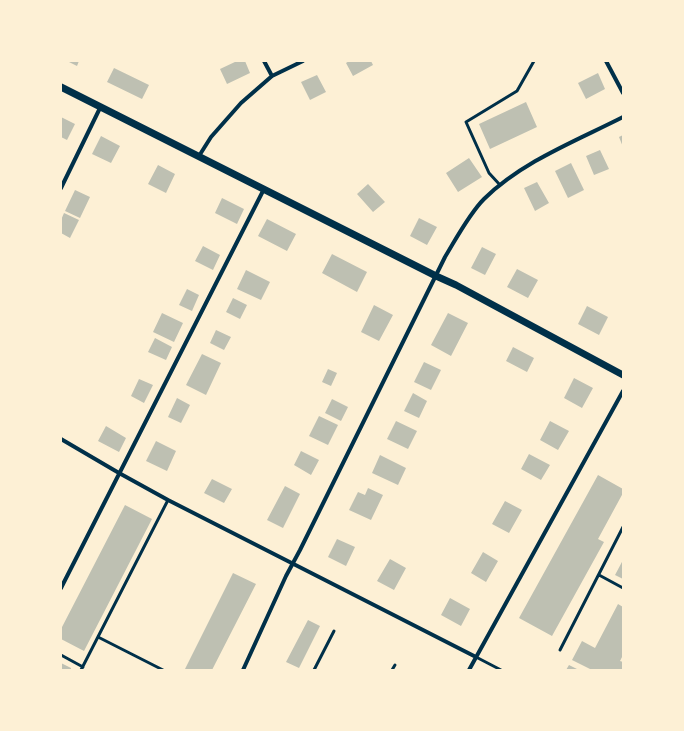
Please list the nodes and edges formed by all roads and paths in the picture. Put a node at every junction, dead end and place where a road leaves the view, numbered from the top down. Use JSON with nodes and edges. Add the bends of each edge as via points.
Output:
{"nodes":[{"id":1,"x":264,"y":61,"type":"edge"},
{"id":2,"x":303,"y":61,"type":"edge"},
{"id":3,"x":534,"y":61,"type":"edge"},
{"id":4,"x":606,"y":61,"type":"edge"},
{"id":5,"x":272,"y":76,"type":"junction"},
{"id":6,"x":61,"y":87,"type":"edge"},
{"id":7,"x":623,"y":93,"type":"edge"},
{"id":8,"x":100,"y":108,"type":"junction"},
{"id":9,"x":623,"y":117,"type":"edge"},
{"id":10,"x":199,"y":156,"type":"junction"},
{"id":11,"x":500,"y":186,"type":"junction"},
{"id":12,"x":61,"y":188,"type":"edge"},
{"id":13,"x":264,"y":189,"type":"junction"},
{"id":14,"x":436,"y":276,"type":"junction"},
{"id":15,"x":623,"y":375,"type":"edge"},
{"id":16,"x":623,"y":391,"type":"edge"},
{"id":17,"x":61,"y":439,"type":"edge"},
{"id":18,"x":119,"y":473,"type":"junction"},
{"id":19,"x":168,"y":500,"type":"junction"},
{"id":20,"x":623,"y":527,"type":"edge"},
{"id":21,"x":292,"y":564,"type":"junction"},
{"id":22,"x":599,"y":575,"type":"junction"},
{"id":23,"x":61,"y":588,"type":"edge"},
{"id":24,"x":623,"y":588,"type":"edge"},
{"id":25,"x":334,"y":632,"type":"dead end"},
{"id":26,"x":98,"y":637,"type":"junction"},
{"id":27,"x":560,"y":650,"type":"dead end"},
{"id":28,"x":61,"y":655,"type":"edge"},
{"id":29,"x":476,"y":657,"type":"junction"},
{"id":30,"x":395,"y":665,"type":"dead end"},
{"id":31,"x":82,"y":668,"type":"edge"},
{"id":32,"x":163,"y":670,"type":"edge"},
{"id":33,"x":243,"y":670,"type":"edge"},
{"id":34,"x":314,"y":670,"type":"edge"},
{"id":35,"x":392,"y":670,"type":"edge"},
{"id":36,"x":469,"y":670,"type":"edge"},
{"id":37,"x":501,"y":670,"type":"edge"}],
"edges":[{"from":1,"to":5,"type":"street"},
{"from":2,"to":5,"type":"street"},
{"from":3,"to":11,"type":"lane","via":[[517,91],[466,122],[489,173]]},
{"from":4,"to":7,"type":"street"},
{"from":5,"to":10,"type":"street","via":[[241,103],[210,137]]},
{"from":6,"to":8,"type":"street"},
{"from":8,"to":10,"type":"street"},
{"from":8,"to":12,"type":"street"},
{"from":9,"to":11,"type":"street","via":[[540,158]]},
{"from":10,"to":13,"type":"street"},
{"from":11,"to":14,"type":"street","via":[[484,200],[464,227]]},
{"from":13,"to":14,"type":"street"},
{"from":13,"to":18,"type":"street"},
{"from":14,"to":15,"type":"street"},
{"from":14,"to":21,"type":"street"},
{"from":16,"to":29,"type":"street"},
{"from":17,"to":18,"type":"street"},
{"from":18,"to":19,"type":"street"},
{"from":18,"to":23,"type":"street"},
{"from":19,"to":21,"type":"street"},
{"from":19,"to":26,"type":"lane"},
{"from":20,"to":22,"type":"lane"},
{"from":21,"to":29,"type":"street"},
{"from":21,"to":33,"type":"street"},
{"from":22,"to":24,"type":"lane"},
{"from":22,"to":27,"type":"lane"},
{"from":25,"to":34,"type":"lane"},
{"from":26,"to":31,"type":"lane"},
{"from":26,"to":32,"type":"lane"},
{"from":28,"to":31,"type":"lane"},
{"from":29,"to":36,"type":"street"},
{"from":29,"to":37,"type":"lane"},
{"from":30,"to":35,"type":"lane"}]}
